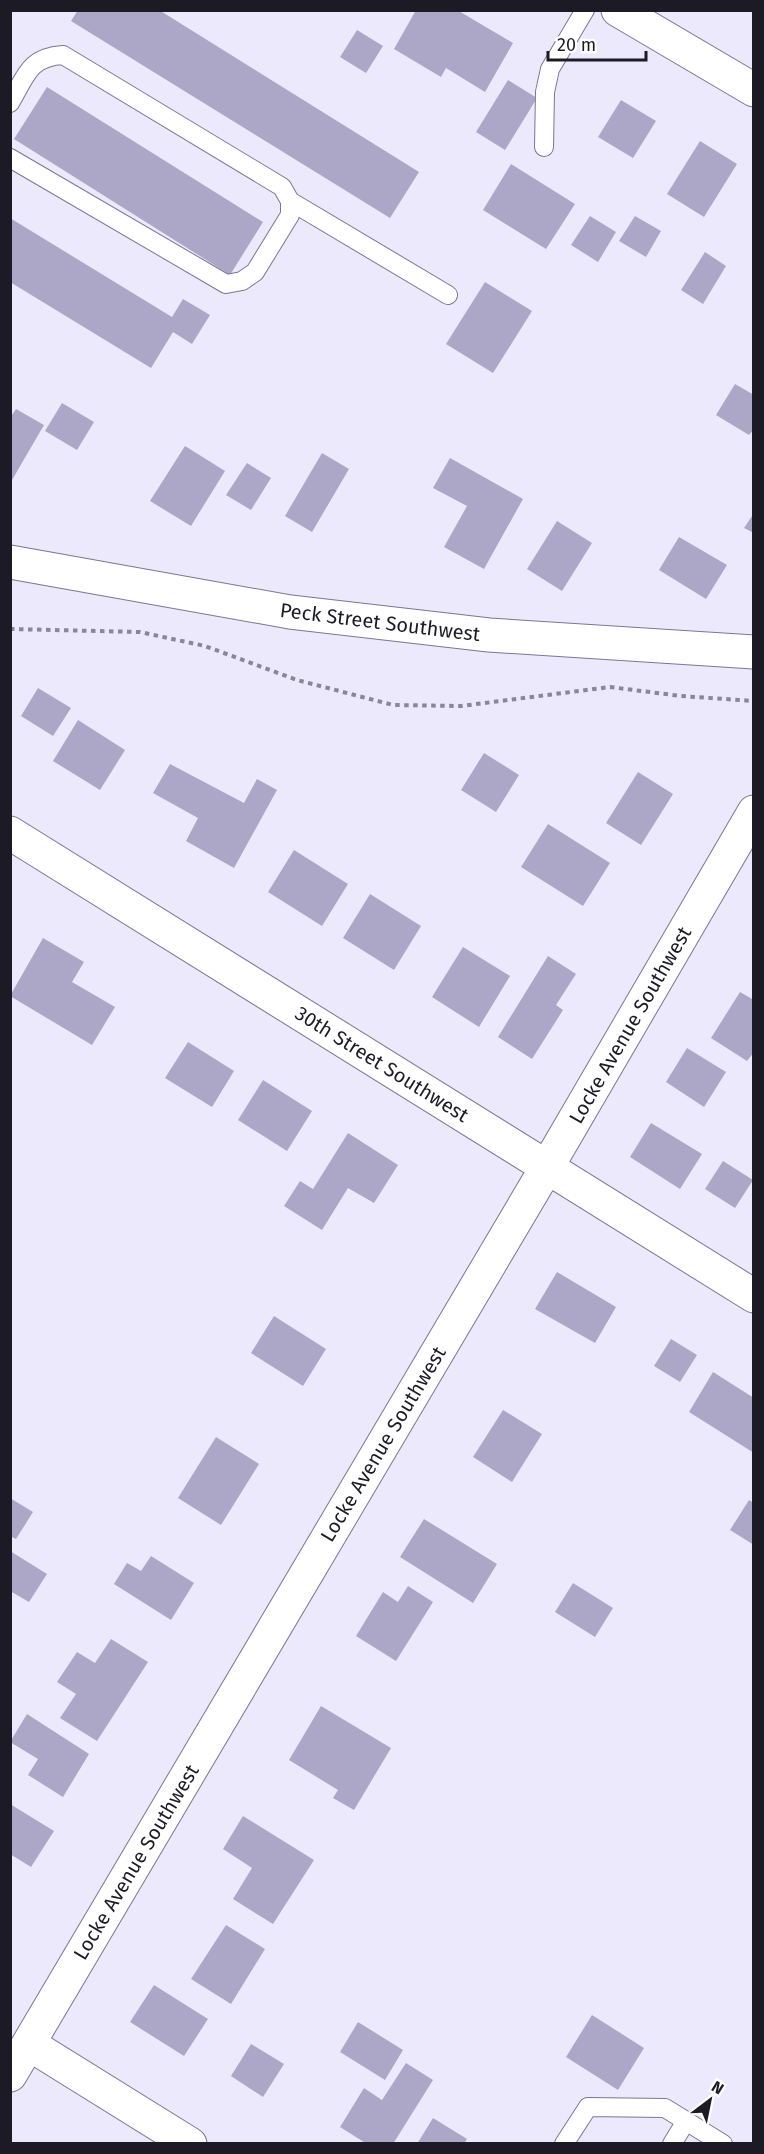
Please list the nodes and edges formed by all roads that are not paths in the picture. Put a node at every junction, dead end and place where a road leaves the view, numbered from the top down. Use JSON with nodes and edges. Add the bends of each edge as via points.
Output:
{"nodes":[{"id":1,"x":585,"y":10,"type":"edge"},
{"id":2,"x":618,"y":10,"type":"edge"},
{"id":3,"x":753,"y":90,"type":"edge"},
{"id":4,"x":10,"y":103,"type":"edge"},
{"id":5,"x":543,"y":147,"type":"dead end"},
{"id":6,"x":10,"y":158,"type":"edge"},
{"id":7,"x":290,"y":201,"type":"junction"},
{"id":8,"x":448,"y":295,"type":"dead end"},
{"id":9,"x":10,"y":562,"type":"edge"},
{"id":10,"x":753,"y":652,"type":"edge"},
{"id":11,"x":752,"y":817,"type":"edge"},
{"id":12,"x":10,"y":833,"type":"edge"},
{"id":13,"x":547,"y":1167,"type":"junction"},
{"id":14,"x":753,"y":1296,"type":"edge"},
{"id":15,"x":29,"y":2044,"type":"junction"},
{"id":16,"x":10,"y":2075,"type":"edge"},
{"id":17,"x":686,"y":2121,"type":"junction"},
{"id":18,"x":190,"y":2144,"type":"edge"},
{"id":19,"x":564,"y":2144,"type":"edge"},
{"id":20,"x":672,"y":2144,"type":"edge"},
{"id":21,"x":723,"y":2144,"type":"edge"}],
"edges":[{"from":1,"to":5,"type":"lane","via":[[550,69]]},
{"from":2,"to":3,"type":"street"},
{"from":4,"to":7,"type":"lane","via":[[33,64],[47,56],[63,55],[282,187]]},
{"from":6,"to":7,"type":"lane","via":[[225,284],[242,281],[255,272],[290,215]]},
{"from":7,"to":8,"type":"lane"},
{"from":9,"to":10,"type":"street","name":"Peck Street Southwest","via":[[290,612],[489,635]]},
{"from":11,"to":13,"type":"street","name":"Locke Avenue Southwest"},
{"from":12,"to":13,"type":"street","name":"30th Street Southwest"},
{"from":13,"to":14,"type":"street","name":"30th Street Southwest"},
{"from":13,"to":15,"type":"street","name":"Locke Avenue Southwest"},
{"from":15,"to":16,"type":"street","name":"Locke Avenue Southwest"},
{"from":15,"to":18,"type":"street"},
{"from":17,"to":19,"type":"lane","via":[[665,2108],[588,2107]]},
{"from":17,"to":20,"type":"lane"},
{"from":17,"to":21,"type":"lane"}]}
